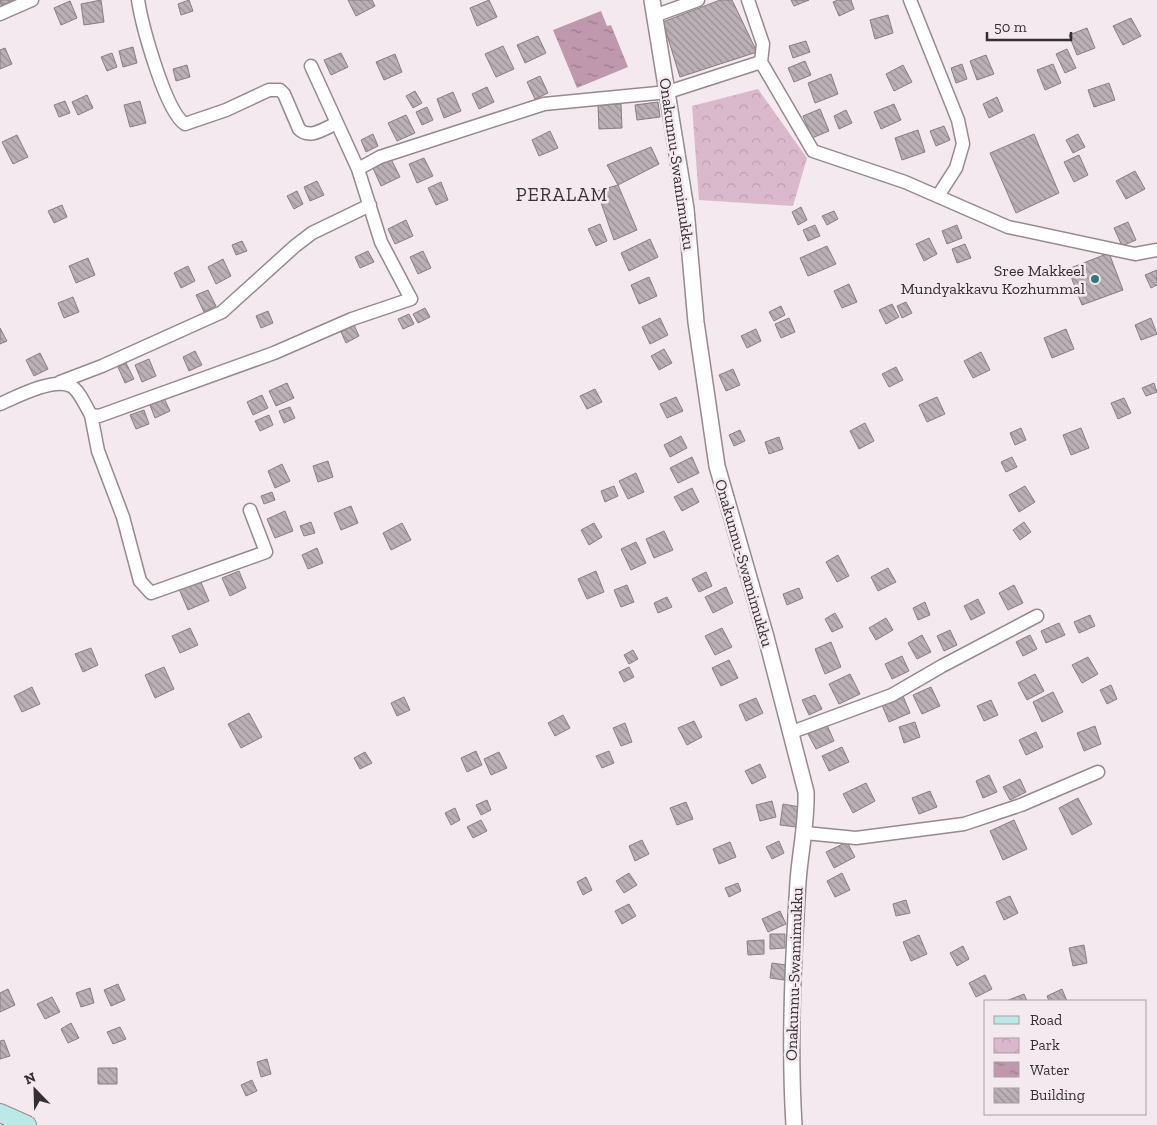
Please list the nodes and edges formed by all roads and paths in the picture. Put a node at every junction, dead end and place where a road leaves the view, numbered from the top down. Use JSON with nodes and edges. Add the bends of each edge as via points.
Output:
{"nodes":[{"id":1,"x":32,"y":0,"type":"edge"},
{"id":2,"x":138,"y":0,"type":"edge"},
{"id":3,"x":652,"y":0,"type":"edge"},
{"id":4,"x":698,"y":0,"type":"edge"},
{"id":5,"x":748,"y":0,"type":"edge"},
{"id":6,"x":910,"y":0,"type":"edge"},
{"id":7,"x":0,"y":14,"type":"edge"},
{"id":8,"x":654,"y":16,"type":"junction"},
{"id":9,"x":761,"y":62,"type":"junction"},
{"id":10,"x":311,"y":66,"type":"dead end"},
{"id":11,"x":668,"y":92,"type":"junction"},
{"id":12,"x":337,"y":123,"type":"junction"},
{"id":13,"x":358,"y":169,"type":"junction"},
{"id":14,"x":938,"y":196,"type":"junction"},
{"id":15,"x":370,"y":205,"type":"junction"},
{"id":16,"x":1157,"y":250,"type":"edge"},
{"id":17,"x":60,"y":382,"type":"junction"},
{"id":18,"x":0,"y":404,"type":"edge"},
{"id":19,"x":91,"y":414,"type":"junction"},
{"id":20,"x":250,"y":510,"type":"dead end"},
{"id":21,"x":1038,"y":616,"type":"dead end"},
{"id":22,"x":792,"y":732,"type":"junction"},
{"id":23,"x":1098,"y":772,"type":"dead end"},
{"id":24,"x":805,"y":833,"type":"junction"},
{"id":25,"x":0,"y":1113,"type":"edge"},
{"id":26,"x":27,"y":1125,"type":"edge"},
{"id":27,"x":794,"y":1125,"type":"edge"}],
"edges":[{"from":1,"to":7,"type":"street"},
{"from":2,"to":12,"type":"street","via":[[165,93],[174,112],[185,124],[276,90],[284,94],[303,133],[309,135]]},
{"from":3,"to":8,"type":"street","name":"Onakunnu-Swamimukku"},
{"from":4,"to":8,"type":"street"},
{"from":5,"to":9,"type":"street","via":[[763,44]]},
{"from":6,"to":14,"type":"street","via":[[958,120],[963,144],[956,168]]},
{"from":8,"to":11,"type":"street","name":"Onakunnu-Swamimukku"},
{"from":9,"to":11,"type":"street"},
{"from":9,"to":14,"type":"street","via":[[813,151]]},
{"from":10,"to":12,"type":"street"},
{"from":11,"to":13,"type":"street","via":[[544,104],[380,157]]},
{"from":11,"to":22,"type":"street","name":"Onakunnu-Swamimukku","via":[[686,209],[696,322],[717,466]]},
{"from":12,"to":13,"type":"street"},
{"from":13,"to":15,"type":"street"},
{"from":14,"to":16,"type":"street","via":[[1008,227],[1136,254]]},
{"from":15,"to":17,"type":"street","via":[[312,233],[222,312]]},
{"from":15,"to":19,"type":"street","via":[[381,242],[411,298],[352,319],[274,354],[99,416]]},
{"from":17,"to":18,"type":"street"},
{"from":17,"to":19,"type":"street","via":[[72,386]]},
{"from":19,"to":20,"type":"street","via":[[98,451],[123,517],[140,581],[151,593],[266,552]]},
{"from":21,"to":22,"type":"street","via":[[892,695]]},
{"from":22,"to":24,"type":"street","name":"Onakunnu-Swamimukku","via":[[806,792]]},
{"from":23,"to":24,"type":"street","via":[[1021,805],[964,824],[856,838]]},
{"from":24,"to":27,"type":"street","name":"Onakunnu-Swamimukku","via":[[795,933],[791,1069]]},
{"from":25,"to":26,"type":"main road"}]}
